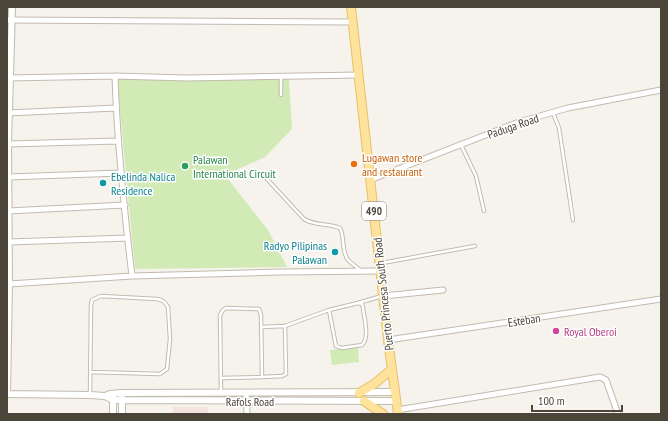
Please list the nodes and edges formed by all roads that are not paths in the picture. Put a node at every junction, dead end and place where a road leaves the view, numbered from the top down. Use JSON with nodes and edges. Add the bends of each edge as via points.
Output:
{"nodes":[{"id":1,"x":12,"y":7,"type":"edge"},
{"id":2,"x":351,"y":7,"type":"edge"},
{"id":3,"x":9,"y":20,"type":"edge"},
{"id":4,"x":353,"y":22,"type":"junction"},
{"id":5,"x":359,"y":75,"type":"junction"},
{"id":6,"x":115,"y":76,"type":"junction"},
{"id":7,"x":281,"y":76,"type":"junction"},
{"id":8,"x":8,"y":78,"type":"edge"},
{"id":9,"x":661,"y":90,"type":"edge"},
{"id":10,"x":281,"y":95,"type":"dead end"},
{"id":11,"x":116,"y":108,"type":"junction"},
{"id":12,"x":553,"y":112,"type":"junction"},
{"id":13,"x":8,"y":113,"type":"edge"},
{"id":14,"x":118,"y":141,"type":"junction"},
{"id":15,"x":461,"y":145,"type":"junction"},
{"id":16,"x":7,"y":147,"type":"edge"},
{"id":17,"x":121,"y":173,"type":"junction"},
{"id":18,"x":8,"y":177,"type":"edge"},
{"id":19,"x":266,"y":178,"type":"dead end"},
{"id":20,"x":370,"y":180,"type":"junction"},
{"id":21,"x":7,"y":201,"type":"edge"},
{"id":22,"x":125,"y":205,"type":"junction"},
{"id":23,"x":8,"y":211,"type":"junction"},
{"id":24,"x":484,"y":211,"type":"dead end"},
{"id":25,"x":573,"y":220,"type":"dead end"},
{"id":26,"x":128,"y":238,"type":"junction"},
{"id":27,"x":9,"y":242,"type":"junction"},
{"id":28,"x":475,"y":246,"type":"dead end"},
{"id":29,"x":380,"y":267,"type":"junction"},
{"id":30,"x":362,"y":271,"type":"junction"},
{"id":31,"x":132,"y":276,"type":"junction"},
{"id":32,"x":9,"y":284,"type":"junction"},
{"id":33,"x":444,"y":290,"type":"dead end"},
{"id":34,"x":383,"y":296,"type":"junction"},
{"id":35,"x":661,"y":299,"type":"edge"},
{"id":36,"x":358,"y":303,"type":"junction"},
{"id":37,"x":330,"y":310,"type":"junction"},
{"id":38,"x":285,"y":326,"type":"junction"},
{"id":39,"x":261,"y":327,"type":"junction"},
{"id":40,"x":388,"y":340,"type":"junction"},
{"id":41,"x":391,"y":370,"type":"junction"},
{"id":42,"x":91,"y":372,"type":"junction"},
{"id":43,"x":262,"y":377,"type":"junction"},
{"id":44,"x":221,"y":378,"type":"junction"},
{"id":45,"x":394,"y":392,"type":"junction"},
{"id":46,"x":122,"y":393,"type":"junction"},
{"id":47,"x":246,"y":393,"type":"junction"},
{"id":48,"x":359,"y":393,"type":"junction"},
{"id":49,"x":7,"y":394,"type":"edge"},
{"id":50,"x":221,"y":394,"type":"junction"},
{"id":51,"x":90,"y":396,"type":"junction"},
{"id":52,"x":113,"y":397,"type":"junction"},
{"id":53,"x":122,"y":400,"type":"junction"},
{"id":54,"x":246,"y":401,"type":"junction"},
{"id":55,"x":364,"y":401,"type":"junction"},
{"id":56,"x":396,"y":401,"type":"junction"},
{"id":57,"x":398,"y":412,"type":"edge"},
{"id":58,"x":113,"y":414,"type":"edge"},
{"id":59,"x":122,"y":414,"type":"edge"},
{"id":60,"x":247,"y":414,"type":"edge"},
{"id":61,"x":383,"y":414,"type":"edge"},
{"id":62,"x":618,"y":414,"type":"edge"}],
"edges":[{"from":1,"to":3,"type":"street"},
{"from":2,"to":4,"type":"main road","name":"Puerto Princesa South Road","number":"490"},
{"from":3,"to":4,"type":"street"},
{"from":3,"to":8,"type":"street"},
{"from":4,"to":5,"type":"main road","name":"Puerto Princesa South Road","number":"490"},
{"from":5,"to":7,"type":"street"},
{"from":5,"to":20,"type":"main road","name":"Puerto Princesa South Road","number":"490"},
{"from":6,"to":7,"type":"street"},
{"from":6,"to":8,"type":"street"},
{"from":6,"to":11,"type":"street"},
{"from":7,"to":10,"type":"lane"},
{"from":8,"to":13,"type":"street"},
{"from":9,"to":12,"type":"street","name":"Paduga Road"},
{"from":11,"to":13,"type":"street"},
{"from":11,"to":14,"type":"street"},
{"from":12,"to":15,"type":"street","name":"Paduga Road","via":[[519,122]]},
{"from":12,"to":25,"type":"lane","via":[[559,128]]},
{"from":13,"to":16,"type":"street"},
{"from":14,"to":16,"type":"street"},
{"from":14,"to":17,"type":"street"},
{"from":15,"to":20,"type":"street","name":"Paduga Road"},
{"from":15,"to":24,"type":"lane","via":[[476,176]]},
{"from":16,"to":18,"type":"street"},
{"from":17,"to":18,"type":"street"},
{"from":17,"to":22,"type":"street"},
{"from":18,"to":21,"type":"street"},
{"from":19,"to":30,"type":"lane","via":[[304,219],[310,223],[340,228],[348,260]]},
{"from":20,"to":29,"type":"main road","name":"Puerto Princesa South Road","number":"490"},
{"from":21,"to":23,"type":"street"},
{"from":22,"to":23,"type":"street"},
{"from":22,"to":26,"type":"street"},
{"from":23,"to":27,"type":"street"},
{"from":26,"to":27,"type":"street"},
{"from":26,"to":31,"type":"street"},
{"from":27,"to":32,"type":"street"},
{"from":28,"to":29,"type":"lane"},
{"from":29,"to":30,"type":"street"},
{"from":29,"to":34,"type":"main road","name":"Puerto Princesa South Road","number":"490"},
{"from":30,"to":31,"type":"street"},
{"from":31,"to":32,"type":"street"},
{"from":32,"to":49,"type":"street"},
{"from":33,"to":34,"type":"street"},
{"from":34,"to":36,"type":"lane"},
{"from":34,"to":40,"type":"main road","name":"Puerto Princesa South Road","number":"490"},
{"from":35,"to":40,"type":"street","name":"Esteban"},
{"from":36,"to":37,"type":"lane"},
{"from":36,"to":37,"type":"lane","via":[[363,306],[366,337],[362,344],[342,348],[336,346]]},
{"from":37,"to":38,"type":"lane"},
{"from":38,"to":39,"type":"lane"},
{"from":38,"to":43,"type":"lane","via":[[286,374]]},
{"from":39,"to":43,"type":"lane"},
{"from":39,"to":44,"type":"lane","via":[[261,315],[256,308],[226,308],[221,312]]},
{"from":40,"to":41,"type":"main road","name":"Puerto Princesa South Road","number":"490"},
{"from":41,"to":45,"type":"main road","name":"Puerto Princesa South Road","number":"490"},
{"from":41,"to":48,"type":"main road"},
{"from":42,"to":42,"type":"lane","via":[[92,300],[101,296],[157,299],[166,303],[170,340],[167,369],[160,374]]},
{"from":42,"to":51,"type":"lane"},
{"from":43,"to":44,"type":"lane"},
{"from":44,"to":50,"type":"lane"},
{"from":45,"to":48,"type":"street","name":"Rafols Road"},
{"from":45,"to":56,"type":"main road","name":"Puerto Princesa South Road","number":"490"},
{"from":46,"to":50,"type":"street","name":"Rafols Road"},
{"from":46,"to":52,"type":"street","name":"Rafols Road"},
{"from":46,"to":53,"type":"street"},
{"from":47,"to":48,"type":"street","name":"Rafols Road"},
{"from":47,"to":50,"type":"street","name":"Rafols Road"},
{"from":47,"to":54,"type":"street"},
{"from":49,"to":51,"type":"street","name":"Rafols Road"},
{"from":51,"to":52,"type":"street","name":"Rafols Road"},
{"from":52,"to":53,"type":"street","name":"Rafols Road"},
{"from":52,"to":58,"type":"street"},
{"from":53,"to":54,"type":"street","name":"Rafols Road"},
{"from":53,"to":59,"type":"street"},
{"from":54,"to":55,"type":"street","name":"Rafols Road"},
{"from":54,"to":60,"type":"street"},
{"from":55,"to":56,"type":"street","name":"Rafols Road"},
{"from":55,"to":61,"type":"main road"},
{"from":56,"to":57,"type":"main road","name":"Puerto Princesa South Road","number":"490"},
{"from":57,"to":62,"type":"street","via":[[600,377],[606,380]]}]}
